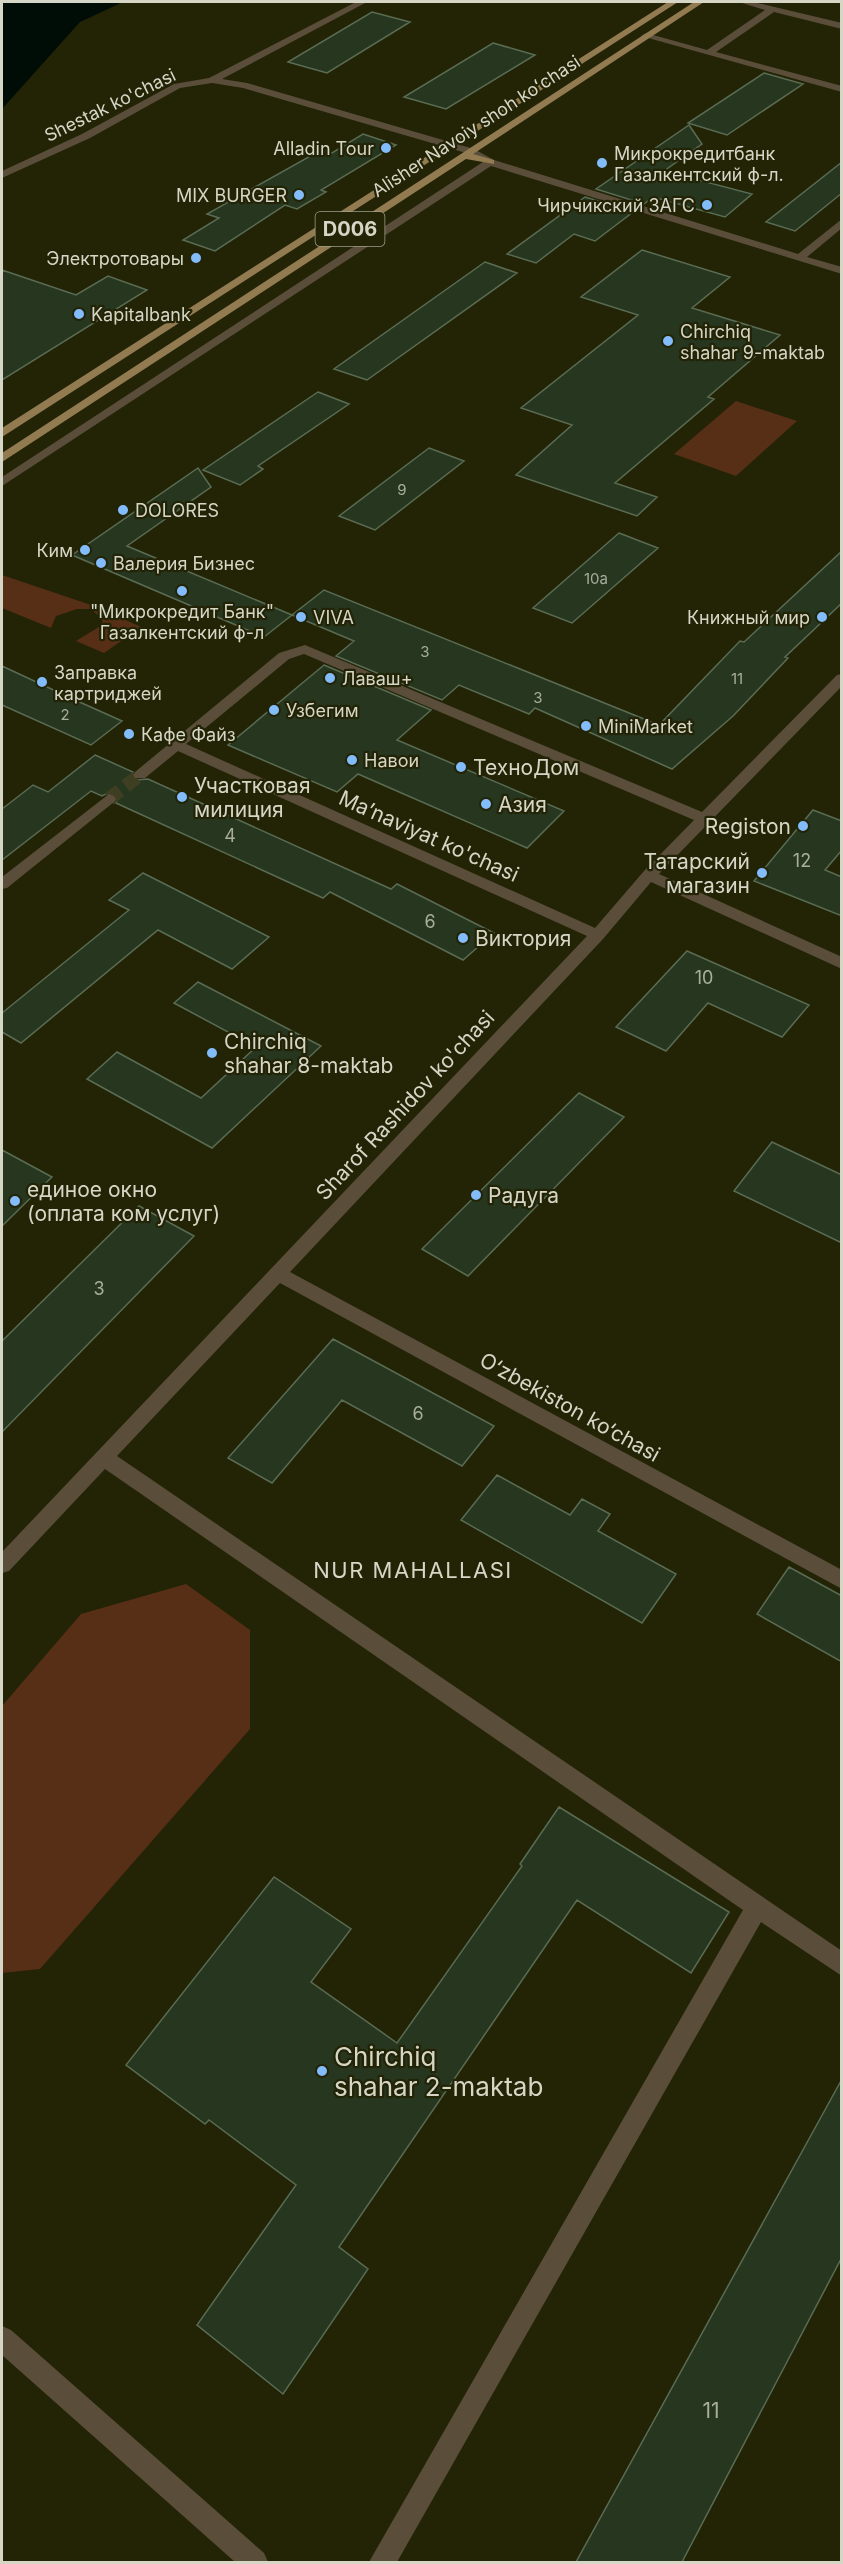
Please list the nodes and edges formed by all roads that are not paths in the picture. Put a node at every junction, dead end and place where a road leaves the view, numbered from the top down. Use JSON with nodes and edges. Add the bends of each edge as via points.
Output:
{"nodes":[{"id":1,"x":362,"y":2,"type":"edge"},
{"id":2,"x":673,"y":2,"type":"edge"},
{"id":3,"x":699,"y":2,"type":"edge"},
{"id":4,"x":744,"y":2,"type":"edge"},
{"id":5,"x":773,"y":9,"type":"junction"},
{"id":6,"x":842,"y":26,"type":"edge"},
{"id":7,"x":646,"y":36,"type":"junction"},
{"id":8,"x":710,"y":52,"type":"junction"},
{"id":9,"x":212,"y":80,"type":"junction"},
{"id":10,"x":842,"y":90,"type":"edge"},
{"id":11,"x":449,"y":146,"type":"junction"},
{"id":12,"x":466,"y":153,"type":"junction"},
{"id":13,"x":490,"y":162,"type":"junction"},
{"id":14,"x":2,"y":175,"type":"edge"},
{"id":15,"x":842,"y":222,"type":"edge"},
{"id":16,"x":799,"y":258,"type":"junction"},
{"id":17,"x":842,"y":271,"type":"edge"},
{"id":18,"x":2,"y":433,"type":"edge"},
{"id":19,"x":2,"y":458,"type":"edge"},
{"id":20,"x":2,"y":482,"type":"edge"},
{"id":21,"x":842,"y":678,"type":"edge"},
{"id":22,"x":178,"y":746,"type":"junction"},
{"id":23,"x":140,"y":775,"type":"tunnel mouth"},
{"id":24,"x":109,"y":799,"type":"tunnel mouth"},
{"id":25,"x":704,"y":819,"type":"junction"},
{"id":26,"x":650,"y":875,"type":"junction"},
{"id":27,"x":2,"y":884,"type":"edge"},
{"id":28,"x":597,"y":935,"type":"junction"},
{"id":29,"x":842,"y":964,"type":"edge"},
{"id":30,"x":277,"y":1273,"type":"junction"},
{"id":31,"x":104,"y":1458,"type":"junction"},
{"id":32,"x":2,"y":1565,"type":"edge"},
{"id":33,"x":842,"y":1580,"type":"edge"},
{"id":34,"x":757,"y":1906,"type":"junction"},
{"id":35,"x":842,"y":1965,"type":"edge"},
{"id":36,"x":2,"y":2339,"type":"edge"},
{"id":37,"x":255,"y":2562,"type":"edge"},
{"id":38,"x":382,"y":2562,"type":"edge"}],
"edges":[{"from":1,"to":9,"type":"street","name":"Shestak ko'chasi"},
{"from":2,"to":11,"type":"main road","name":"Alisher Navoiy shoh koʻchasi","number":"D006"},
{"from":3,"to":7,"type":"main road","name":"Alisher Navoiy shoh koʻchasi","number":"D006"},
{"from":4,"to":5,"type":"street"},
{"from":5,"to":6,"type":"street"},
{"from":5,"to":8,"type":"street"},
{"from":7,"to":8,"type":"street"},
{"from":7,"to":12,"type":"main road","name":"Alisher Navoiy shoh koʻchasi","number":"D006"},
{"from":8,"to":10,"type":"street"},
{"from":9,"to":11,"type":"street","via":[[244,85]]},
{"from":9,"to":14,"type":"street","name":"Shestak ko'chasi","via":[[177,86],[86,136]]},
{"from":11,"to":12,"type":"street"},
{"from":11,"to":18,"type":"main road","name":"Alisher Navoiy shoh koʻchasi","number":"D006"},
{"from":12,"to":13,"type":"main road"},
{"from":12,"to":19,"type":"main road","name":"Alisher Navoiy shoh koʻchasi","number":"D006"},
{"from":13,"to":16,"type":"street"},
{"from":13,"to":20,"type":"street","name":"Alisher Navoiy shoh koʻchasi"},
{"from":15,"to":16,"type":"street"},
{"from":16,"to":17,"type":"street"},
{"from":21,"to":25,"type":"street","name":"Sharof Rashidov ko'chasi"},
{"from":22,"to":23,"type":"street"},
{"from":22,"to":25,"type":"street","via":[[284,656],[305,649]]},
{"from":22,"to":28,"type":"street","name":"Ma’naviyat ko'chasi"},
{"from":24,"to":27,"type":"street"},
{"from":25,"to":26,"type":"street","name":"Sharof Rashidov ko'chasi"},
{"from":26,"to":28,"type":"street","name":"Sharof Rashidov ko'chasi"},
{"from":26,"to":29,"type":"street"},
{"from":28,"to":30,"type":"street","name":"Sharof Rashidov ko'chasi"},
{"from":30,"to":31,"type":"street","name":"Sharof Rashidov ko'chasi"},
{"from":30,"to":33,"type":"street","name":"O‘zbekiston ko‘chasi"},
{"from":31,"to":32,"type":"street","name":"Sharof Rashidov ko'chasi"},
{"from":31,"to":34,"type":"street"},
{"from":34,"to":35,"type":"street"},
{"from":34,"to":38,"type":"street"},
{"from":36,"to":37,"type":"street"}]}
